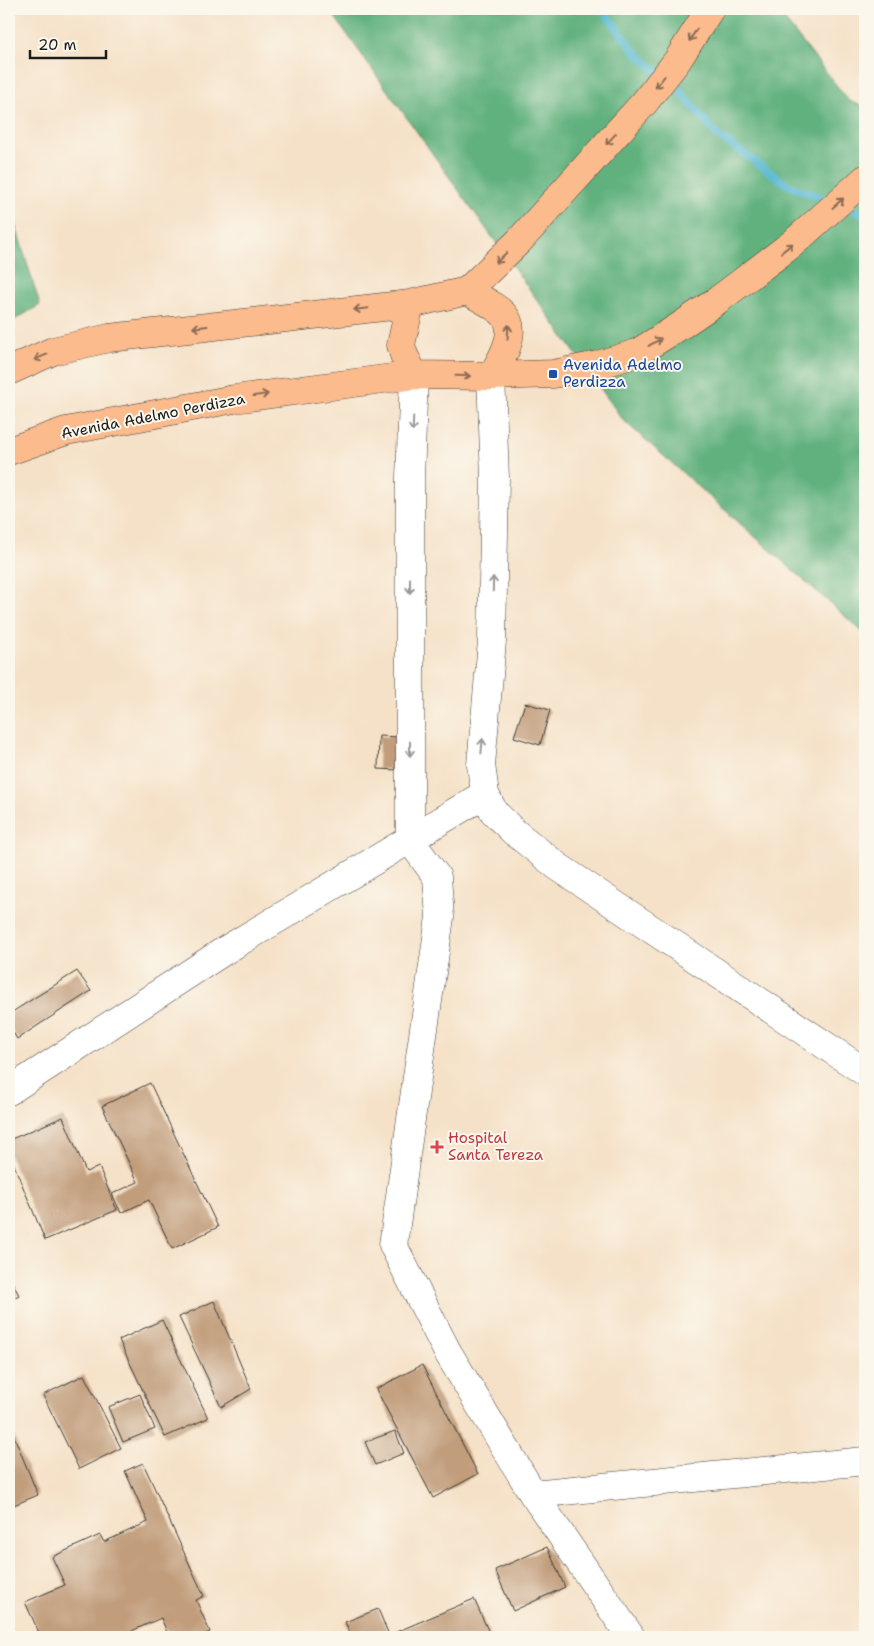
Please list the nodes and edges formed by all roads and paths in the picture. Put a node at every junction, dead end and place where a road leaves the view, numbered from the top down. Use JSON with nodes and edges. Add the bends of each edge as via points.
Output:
{"nodes":[{"id":1,"x":710,"y":9,"type":"edge"},
{"id":2,"x":865,"y":178,"type":"edge"},
{"id":3,"x":467,"y":291,"type":"junction"},
{"id":4,"x":410,"y":304,"type":"junction"},
{"id":5,"x":9,"y":371,"type":"edge"},
{"id":6,"x":414,"y":375,"type":"junction"},
{"id":7,"x":491,"y":376,"type":"junction"},
{"id":8,"x":9,"y":451,"type":"edge"},
{"id":9,"x":485,"y":794,"type":"junction"},
{"id":10,"x":410,"y":840,"type":"junction"},
{"id":11,"x":865,"y":1072,"type":"edge"},
{"id":12,"x":9,"y":1091,"type":"edge"},
{"id":13,"x":865,"y":1461,"type":"edge"},
{"id":14,"x":533,"y":1494,"type":"junction"},
{"id":15,"x":631,"y":1637,"type":"edge"}],
"edges":[{"from":1,"to":3,"type":"main road","one_way":true,"via":[[677,61],[644,103],[519,241]]},
{"from":7,"to":2,"type":"main road","name":"Avenida Adelmo Perdizza","one_way":true,"via":[[553,374],[637,353],[757,272],[812,228]]},
{"from":3,"to":4,"type":"main road"},
{"from":7,"to":3,"type":"main road","one_way":true,"via":[[503,358],[510,331],[508,321],[502,313]]},
{"from":4,"to":5,"type":"main road","one_way":true,"via":[[109,338],[54,351]]},
{"from":4,"to":6,"type":"main road","via":[[401,345]]},
{"from":6,"to":7,"type":"main road","name":"Avenida Adelmo Perdizza","one_way":true},
{"from":8,"to":6,"type":"main road","name":"Avenida Adelmo Perdizza","one_way":true,"via":[[66,430],[234,399]]},
{"from":6,"to":10,"type":"lane","one_way":true,"via":[[410,478]]},
{"from":9,"to":7,"type":"lane","one_way":true,"via":[[481,765],[492,642],[495,478]]},
{"from":9,"to":10,"type":"lane"},
{"from":9,"to":11,"type":"lane","via":[[494,812],[513,831],[557,866]]},
{"from":10,"to":12,"type":"lane","via":[[224,951]]},
{"from":10,"to":14,"type":"lane","via":[[436,877],[440,917],[393,1245],[447,1352]]},
{"from":13,"to":14,"type":"lane"},
{"from":14,"to":15,"type":"lane"}]}
